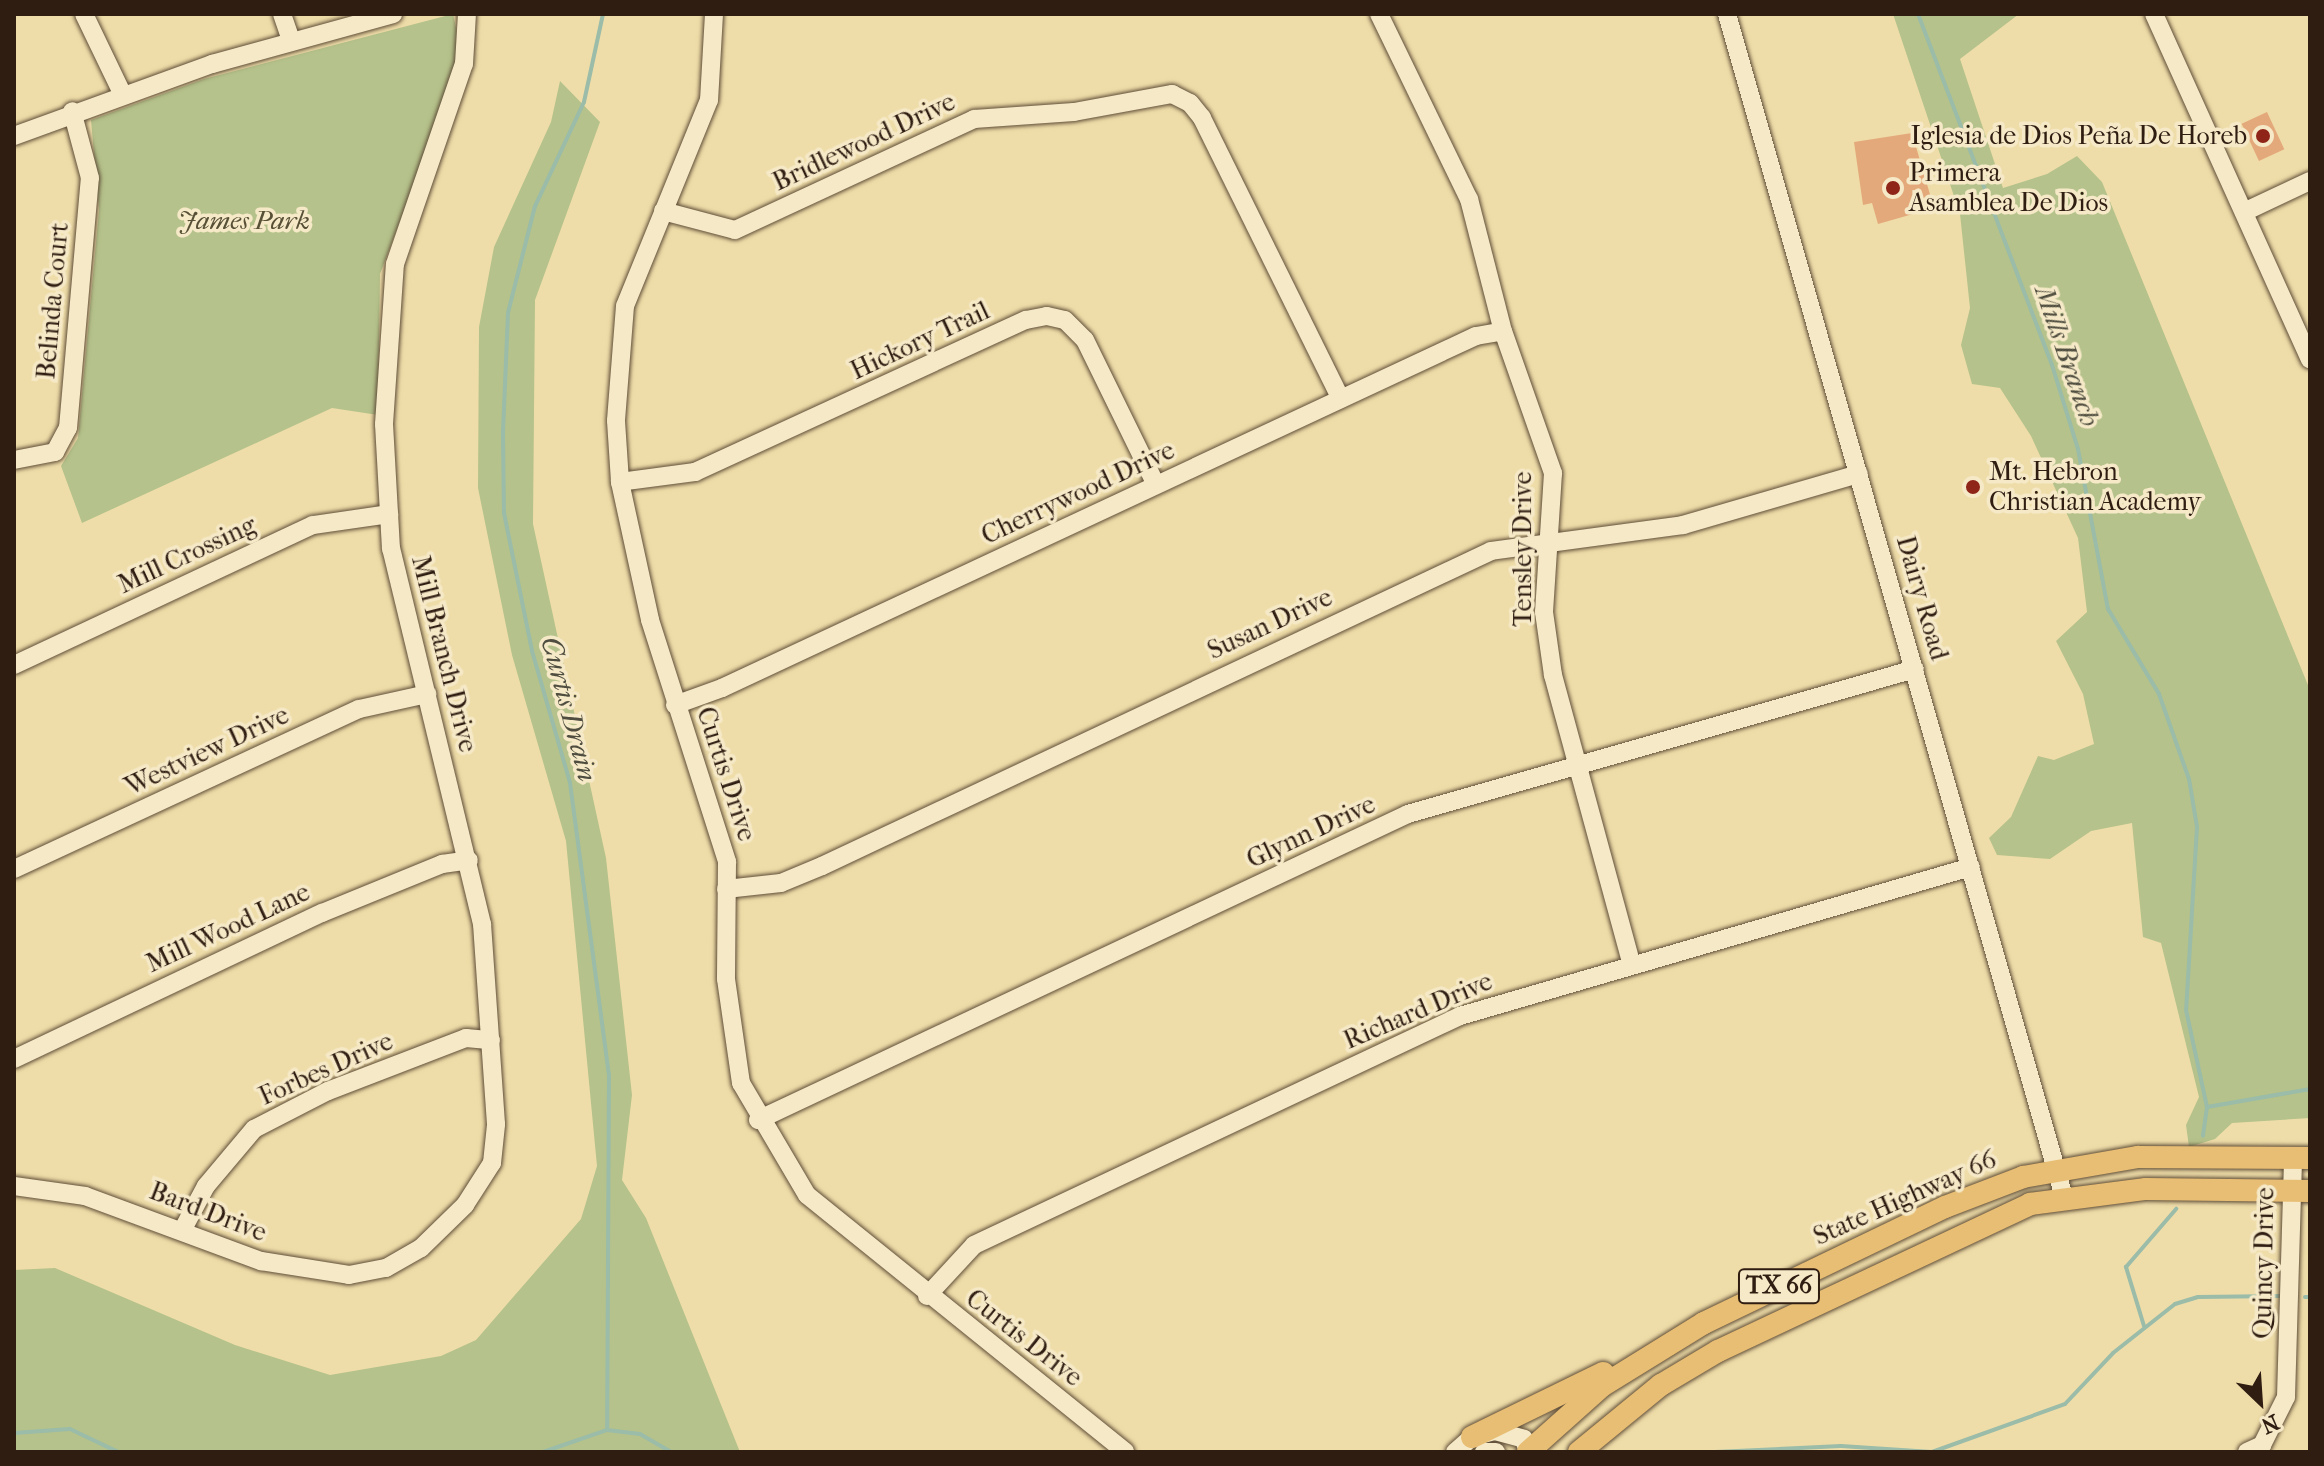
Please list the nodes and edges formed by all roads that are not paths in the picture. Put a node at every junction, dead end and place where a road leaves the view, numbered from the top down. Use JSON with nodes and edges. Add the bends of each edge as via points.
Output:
{"nodes":[{"id":1,"x":84,"y":14,"type":"edge"},
{"id":2,"x":282,"y":14,"type":"edge"},
{"id":3,"x":393,"y":14,"type":"edge"},
{"id":4,"x":467,"y":14,"type":"edge"},
{"id":5,"x":714,"y":14,"type":"edge"},
{"id":6,"x":1379,"y":14,"type":"edge"},
{"id":7,"x":1727,"y":14,"type":"edge"},
{"id":8,"x":2158,"y":15,"type":"edge"},
{"id":9,"x":291,"y":40,"type":"junction"},
{"id":10,"x":122,"y":93,"type":"junction"},
{"id":11,"x":72,"y":111,"type":"junction"},
{"id":12,"x":14,"y":136,"type":"edge"},
{"id":13,"x":2310,"y":181,"type":"edge"},
{"id":14,"x":663,"y":211,"type":"junction"},
{"id":15,"x":2244,"y":212,"type":"junction"},
{"id":16,"x":1503,"y":331,"type":"junction"},
{"id":17,"x":2310,"y":359,"type":"edge"},
{"id":18,"x":1341,"y":399,"type":"junction"},
{"id":19,"x":14,"y":460,"type":"edge"},
{"id":20,"x":1859,"y":474,"type":"junction"},
{"id":21,"x":620,"y":482,"type":"junction"},
{"id":22,"x":1156,"y":485,"type":"junction"},
{"id":23,"x":389,"y":514,"type":"junction"},
{"id":24,"x":1551,"y":540,"type":"junction"},
{"id":25,"x":14,"y":665,"type":"edge"},
{"id":26,"x":1915,"y":669,"type":"junction"},
{"id":27,"x":427,"y":694,"type":"junction"},
{"id":28,"x":675,"y":705,"type":"junction"},
{"id":29,"x":1575,"y":765,"type":"junction"},
{"id":30,"x":469,"y":860,"type":"junction"},
{"id":31,"x":1971,"y":867,"type":"junction"},
{"id":32,"x":14,"y":869,"type":"edge"},
{"id":33,"x":726,"y":889,"type":"junction"},
{"id":34,"x":1631,"y":963,"type":"junction"},
{"id":35,"x":491,"y":1040,"type":"junction"},
{"id":36,"x":14,"y":1059,"type":"edge"},
{"id":37,"x":758,"y":1120,"type":"junction"},
{"id":38,"x":2301,"y":1157,"type":"edge"},
{"id":39,"x":2057,"y":1167,"type":"junction"},
{"id":40,"x":14,"y":1186,"type":"edge"},
{"id":41,"x":2301,"y":1191,"type":"edge"},
{"id":42,"x":2064,"y":1197,"type":"junction"},
{"id":43,"x":183,"y":1229,"type":"junction"},
{"id":44,"x":386,"y":1268,"type":"joint"},
{"id":45,"x":927,"y":1296,"type":"junction"},
{"id":46,"x":1684,"y":1335,"type":"junction"},
{"id":47,"x":1478,"y":1444,"type":"edge"},
{"id":48,"x":2258,"y":1450,"type":"edge"},
{"id":49,"x":1125,"y":1452,"type":"edge"},
{"id":50,"x":1455,"y":1452,"type":"edge"},
{"id":51,"x":1496,"y":1452,"type":"edge"},
{"id":52,"x":1528,"y":1452,"type":"edge"},
{"id":53,"x":1579,"y":1452,"type":"edge"}],
"edges":[{"from":1,"to":10,"type":"street"},
{"from":2,"to":9,"type":"street"},
{"from":3,"to":9,"type":"street"},
{"from":4,"to":23,"type":"street","name":"Mill Branch Drive","via":[[464,64],[395,264],[384,424]]},
{"from":5,"to":14,"type":"street","name":"Curtis Drive","via":[[709,100]]},
{"from":6,"to":16,"type":"street","name":"Tensley Drive","via":[[1469,199]]},
{"from":7,"to":20,"type":"street","name":"Dairy Road"},
{"from":8,"to":15,"type":"street"},
{"from":9,"to":10,"type":"street"},
{"from":10,"to":11,"type":"street"},
{"from":11,"to":12,"type":"street"},
{"from":11,"to":19,"type":"street","name":"Belinda Court","via":[[90,178],[68,428],[55,452]]},
{"from":13,"to":15,"type":"street"},
{"from":14,"to":18,"type":"street","name":"Bridlewood Drive","via":[[735,230],[974,119],[1074,112],[1172,94],[1190,103],[1202,118]]},
{"from":14,"to":21,"type":"street","name":"Curtis Drive","via":[[625,306],[616,421]]},
{"from":15,"to":17,"type":"street"},
{"from":16,"to":18,"type":"street","name":"Cherrywood Drive","via":[[1476,336]]},
{"from":16,"to":24,"type":"street","name":"Tensley Drive","via":[[1553,473]]},
{"from":18,"to":22,"type":"street","name":"Cherrywood Drive"},
{"from":20,"to":24,"type":"street","name":"Susan Drive","via":[[1683,525]]},
{"from":20,"to":26,"type":"street","name":"Dairy Road"},
{"from":21,"to":22,"type":"street","name":"Hickory Trail","via":[[695,472],[1026,320],[1047,316],[1065,320],[1085,340]]},
{"from":21,"to":28,"type":"street","name":"Curtis Drive"},
{"from":22,"to":28,"type":"street","name":"Cherrywood Drive"},
{"from":23,"to":25,"type":"street","name":"Mill Crossing","via":[[313,525]]},
{"from":23,"to":27,"type":"street","name":"Mill Branch Drive","via":[[391,549]]},
{"from":24,"to":29,"type":"street","name":"Tensley Drive","via":[[1544,612]]},
{"from":24,"to":33,"type":"street","name":"Susan Drive","via":[[1491,551],[1432,576],[822,866],[781,883]]},
{"from":26,"to":29,"type":"street","name":"Glynn Drive"},
{"from":26,"to":31,"type":"street","name":"Dairy Road"},
{"from":27,"to":30,"type":"street","name":"Mill Branch Drive"},
{"from":27,"to":32,"type":"street","name":"Westview Drive","via":[[359,709]]},
{"from":28,"to":33,"type":"street","name":"Curtis Drive","via":[[721,833]]},
{"from":29,"to":34,"type":"street","name":"Tensley Drive"},
{"from":29,"to":37,"type":"street","name":"Glynn Drive","via":[[1408,814]]},
{"from":30,"to":35,"type":"street","name":"Mill Branch Drive","via":[[482,924]]},
{"from":30,"to":36,"type":"street","name":"Mill Wood Lane","via":[[442,864],[322,913]]},
{"from":31,"to":34,"type":"street","name":"Richard Drive"},
{"from":31,"to":39,"type":"street","name":"Dairy Road"},
{"from":33,"to":37,"type":"street","name":"Curtis Drive","via":[[732,1034],[741,1083]]},
{"from":34,"to":45,"type":"street","name":"Richard Drive","via":[[1460,1016],[988,1239],[961,1255]]},
{"from":35,"to":43,"type":"street","name":"Forbes Drive","via":[[453,1043],[328,1091],[254,1129],[206,1186]]},
{"from":35,"to":44,"type":"street","name":"Mill Branch Drive","via":[[492,1163],[465,1205],[421,1248]]},
{"from":37,"to":45,"type":"street","name":"Curtis Drive","via":[[807,1195]]},
{"from":38,"to":39,"type":"main road","name":"State Highway 66","number":"TX 66","via":[[2138,1157]]},
{"from":38,"to":41,"type":"street","name":"Quincy Drive"},
{"from":39,"to":42,"type":"street","name":"Dairy Road"},
{"from":39,"to":46,"type":"main road","name":"State Highway 66","number":"TX 66","via":[[1945,1207]]},
{"from":40,"to":43,"type":"street","name":"Bard Drive","via":[[85,1196]]},
{"from":41,"to":42,"type":"main road","number":"TX 66","via":[[2146,1189]]},
{"from":41,"to":48,"type":"street","name":"Quincy Drive","via":[[2286,1397]]},
{"from":42,"to":53,"type":"main road","number":"TX 66","via":[[1992,1220],[1718,1351],[1661,1385]]},
{"from":43,"to":44,"type":"street","name":"Bard Drive","via":[[261,1261],[316,1273]]},
{"from":45,"to":49,"type":"street","name":"Curtis Drive"},
{"from":46,"to":47,"type":"main road"},
{"from":46,"to":52,"type":"main road","name":"State Highway 66","number":"TX 66","via":[[1602,1386]]},
{"from":47,"to":50,"type":"street"},
{"from":47,"to":51,"type":"street"},
{"from":47,"to":52,"type":"street","via":[[1512,1434],[1524,1439]]}]}
